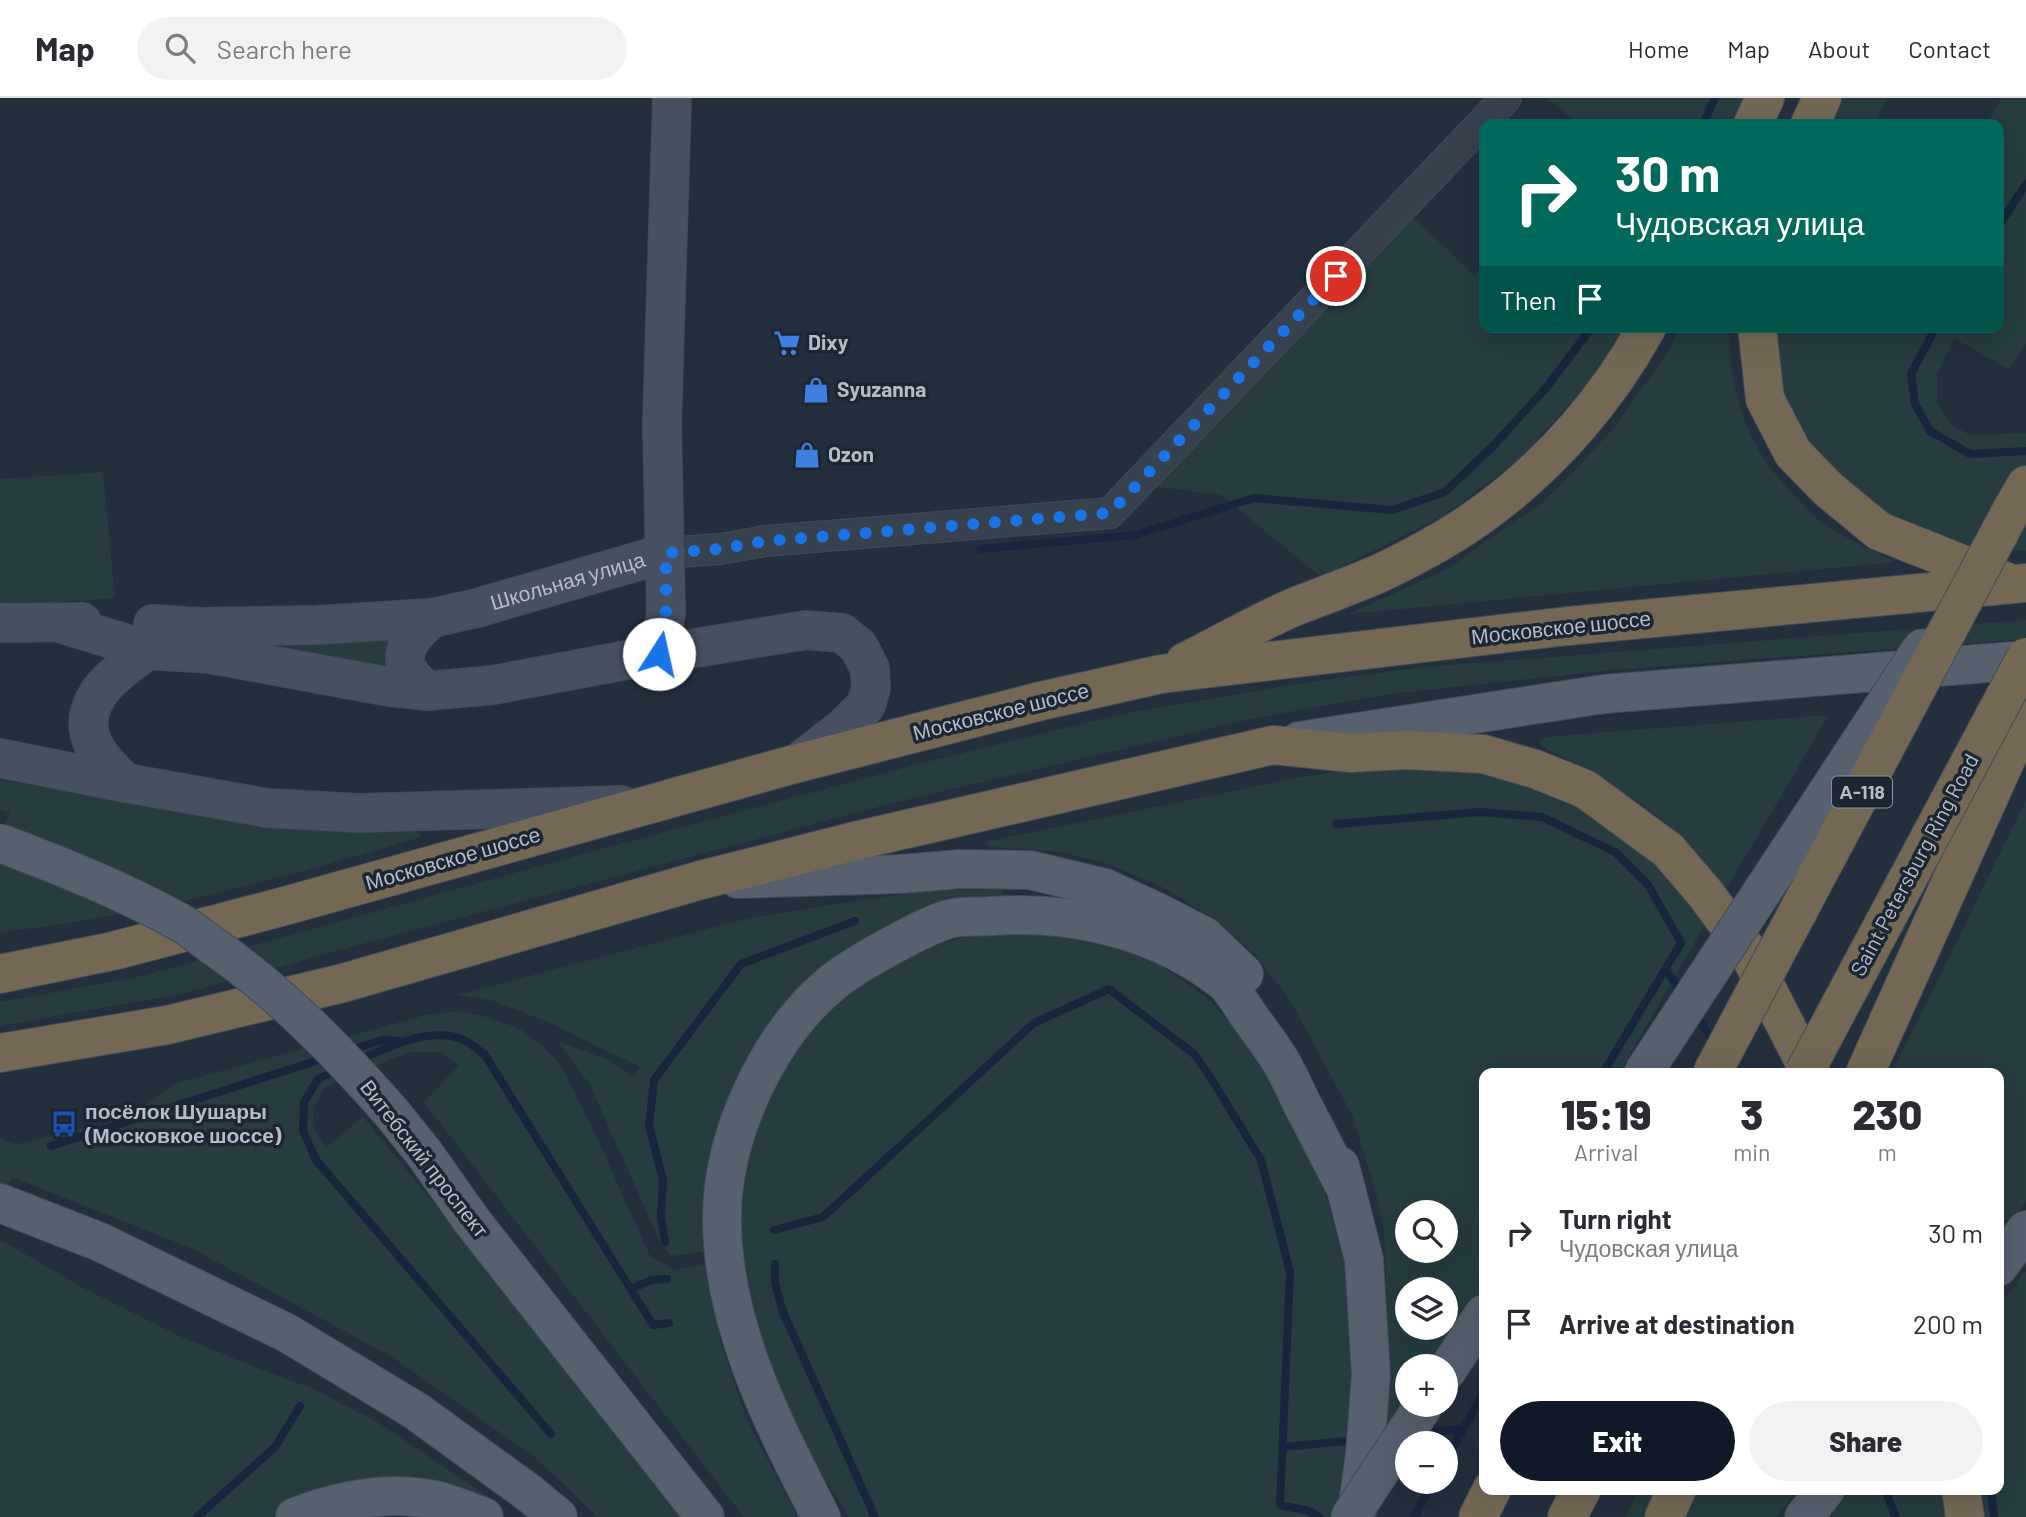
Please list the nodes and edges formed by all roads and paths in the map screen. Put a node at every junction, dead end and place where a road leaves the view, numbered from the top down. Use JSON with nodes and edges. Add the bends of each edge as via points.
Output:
{"nodes":[{"id":1,"x":672,"y":98,"type":"edge"},
{"id":2,"x":1506,"y":98,"type":"edge"},
{"id":3,"x":1765,"y":98,"type":"edge"},
{"id":4,"x":1822,"y":98,"type":"edge"},
{"id":5,"x":1486,"y":119,"type":"edge"},
{"id":6,"x":1755,"y":119,"type":"edge"},
{"id":7,"x":1812,"y":119,"type":"edge"},
{"id":8,"x":1479,"y":126,"type":"edge"},
{"id":9,"x":1644,"y":333,"type":"edge"},
{"id":10,"x":1759,"y":333,"type":"edge"},
{"id":11,"x":2019,"y":498,"type":"edge"},
{"id":12,"x":666,"y":553,"type":"junction"},
{"id":13,"x":2019,"y":584,"type":"edge"},
{"id":14,"x":432,"y":618,"type":"junction"},
{"id":15,"x":56,"y":622,"type":"junction"},
{"id":16,"x":0,"y":623,"type":"edge"},
{"id":17,"x":147,"y":650,"type":"junction"},
{"id":18,"x":659,"y":654,"type":"junction"},
{"id":19,"x":2026,"y":658,"type":"edge"},
{"id":20,"x":1161,"y":674,"type":"junction"},
{"id":21,"x":428,"y":691,"type":"junction"},
{"id":22,"x":2026,"y":715,"type":"edge"},
{"id":23,"x":1273,"y":745,"type":"junction"},
{"id":24,"x":0,"y":758,"type":"edge"},
{"id":25,"x":798,"y":763,"type":"junction"},
{"id":26,"x":126,"y":783,"type":"junction"},
{"id":27,"x":648,"y":804,"type":"junction"},
{"id":28,"x":0,"y":843,"type":"edge"},
{"id":29,"x":701,"y":880,"type":"junction"},
{"id":30,"x":0,"y":974,"type":"edge"},
{"id":31,"x":0,"y":1053,"type":"edge"},
{"id":32,"x":1646,"y":1068,"type":"edge"},
{"id":33,"x":1715,"y":1068,"type":"edge"},
{"id":34,"x":1807,"y":1068,"type":"edge"},
{"id":35,"x":1807,"y":1068,"type":"edge"},
{"id":36,"x":1867,"y":1068,"type":"edge"},
{"id":37,"x":1347,"y":1191,"type":"junction"},
{"id":38,"x":0,"y":1203,"type":"edge"},
{"id":39,"x":2026,"y":1230,"type":"edge"},
{"id":40,"x":2004,"y":1259,"type":"edge"},
{"id":41,"x":1479,"y":1322,"type":"edge"},
{"id":42,"x":1458,"y":1354,"type":"edge"},
{"id":43,"x":1416,"y":1417,"type":"edge"},
{"id":44,"x":1489,"y":1495,"type":"edge"},
{"id":45,"x":1579,"y":1495,"type":"edge"},
{"id":46,"x":1674,"y":1495,"type":"edge"},
{"id":47,"x":1821,"y":1495,"type":"edge"},
{"id":48,"x":1963,"y":1495,"type":"edge"},
{"id":49,"x":295,"y":1517,"type":"edge"},
{"id":50,"x":484,"y":1517,"type":"edge"},
{"id":51,"x":558,"y":1517,"type":"edge"},
{"id":52,"x":705,"y":1517,"type":"edge"},
{"id":53,"x":821,"y":1517,"type":"edge"},
{"id":54,"x":1350,"y":1517,"type":"edge"},
{"id":55,"x":1356,"y":1517,"type":"edge"},
{"id":56,"x":1478,"y":1517,"type":"edge"},
{"id":57,"x":1567,"y":1517,"type":"edge"},
{"id":58,"x":1664,"y":1517,"type":"edge"},
{"id":59,"x":1804,"y":1517,"type":"edge"},
{"id":60,"x":1965,"y":1517,"type":"edge"}],
"edges":[{"from":1,"to":12,"type":"street","name":"Школьная улица","via":[[663,424]]},
{"from":2,"to":5,"type":"street"},
{"from":3,"to":6,"type":"highway"},
{"from":4,"to":7,"type":"highway"},
{"from":8,"to":12,"type":"street","via":[[1110,513]]},
{"from":9,"to":20,"type":"highway","via":[[1585,419],[1535,472],[1488,510],[1378,573],[1291,608]]},
{"from":10,"to":13,"type":"highway","via":[[1765,399],[1793,453],[1828,489],[1879,531]]},
{"from":11,"to":32,"type":"main road","bridge":true},
{"from":11,"to":33,"type":"highway","number":"А-118","bridge":true},
{"from":12,"to":14,"type":"street","name":"Школьная улица"},
{"from":12,"to":18,"type":"street","via":[[666,612]]},
{"from":13,"to":20,"type":"highway","name":"Московское шоссе","via":[[1568,626]]},
{"from":14,"to":15,"type":"street","name":"Школьная улица","via":[[199,627]]},
{"from":14,"to":21,"type":"street","via":[[412,637],[405,659],[415,681]]},
{"from":15,"to":16,"type":"street","name":"Школьная улица"},
{"from":15,"to":17,"type":"street","name":"Школьная улица"},
{"from":17,"to":21,"type":"street","name":"Школьная улица","via":[[210,654]]},
{"from":17,"to":26,"type":"street","via":[[98,694],[90,714],[94,749]]},
{"from":18,"to":21,"type":"street","name":"Школьная улица","via":[[493,685]]},
{"from":18,"to":25,"type":"street","name":"Школьная улица","via":[[806,630],[842,634],[859,646],[870,669],[866,705]]},
{"from":19,"to":23,"type":"main road","via":[[1604,694]]},
{"from":19,"to":35,"type":"highway","name":"Saint Petersburg Ring Road","bridge":true},
{"from":20,"to":25,"type":"highway","name":"Московское шоссе"},
{"from":22,"to":36,"type":"highway"},
{"from":23,"to":29,"type":"highway"},
{"from":23,"to":34,"type":"highway","via":[[1351,752],[1483,754],[1585,789],[1668,850],[1704,892],[1747,950]]},
{"from":24,"to":26,"type":"street"},
{"from":25,"to":27,"type":"highway","name":"Московское шоссе"},
{"from":26,"to":27,"type":"street","via":[[267,808],[359,813]]},
{"from":27,"to":30,"type":"highway","name":"Московское шоссе","via":[[281,907],[113,951]]},
{"from":28,"to":52,"type":"main road","name":"Витебский проспект","bridge":true,"via":[[141,902],[183,925],[281,999],[391,1112]]},
{"from":29,"to":31,"type":"highway","via":[[343,983],[167,1025]]},
{"from":29,"to":37,"type":"main road","via":[[1030,870],[1105,888],[1157,912],[1204,936],[1260,992],[1298,1048],[1316,1085]]},
{"from":37,"to":53,"type":"main road","via":[[1278,1057],[1225,983],[1189,959],[1095,921],[1026,913],[954,918],[875,954],[832,983],[783,1038],[751,1092],[724,1178],[724,1257],[738,1329],[775,1427]]},
{"from":37,"to":55,"type":"main road","bridge":true,"via":[[1364,1259],[1371,1375]]},
{"from":38,"to":51,"type":"main road","via":[[100,1242],[287,1333],[416,1411]]},
{"from":39,"to":40,"type":"main road"},
{"from":41,"to":42,"type":"main road"},
{"from":43,"to":54,"type":"main road","bridge":true},
{"from":44,"to":56,"type":"highway"},
{"from":45,"to":57,"type":"highway"},
{"from":46,"to":58,"type":"highway"},
{"from":47,"to":59,"type":"main road"},
{"from":48,"to":60,"type":"highway"},
{"from":49,"to":50,"type":"main road","via":[[379,1497],[442,1502]]}]}
